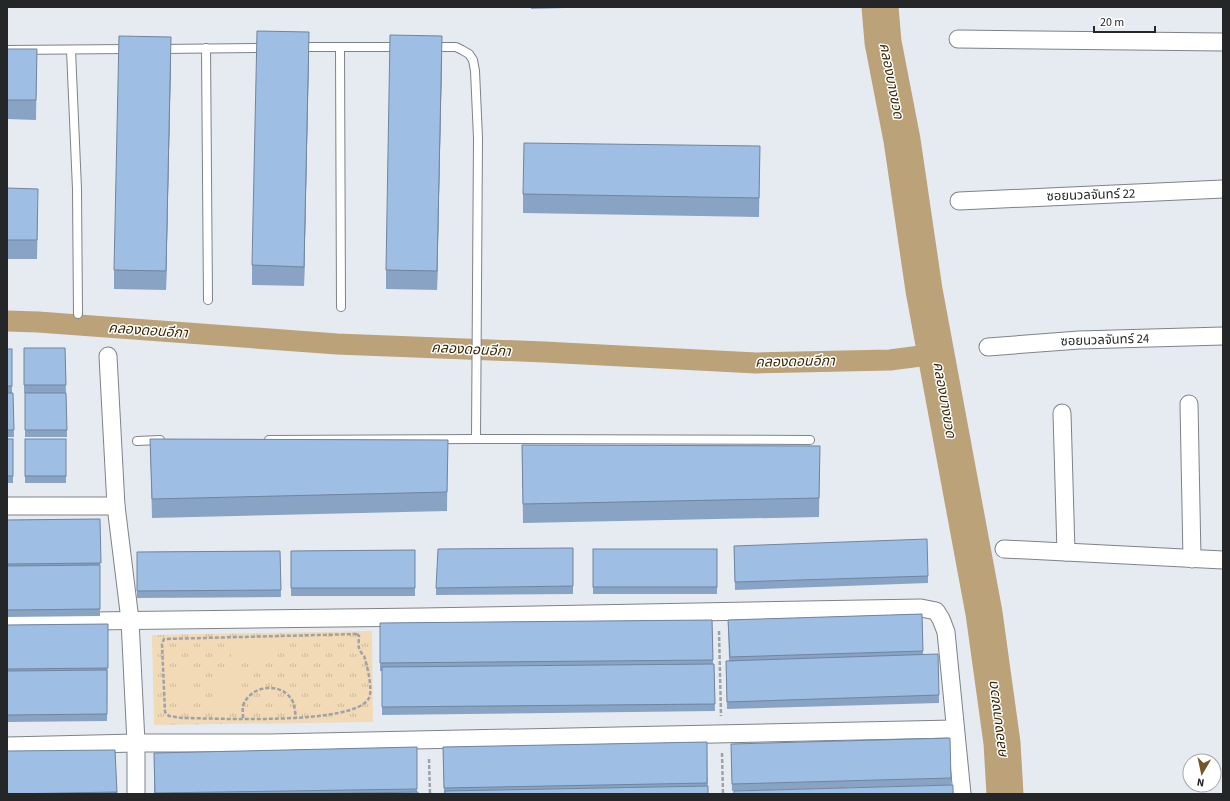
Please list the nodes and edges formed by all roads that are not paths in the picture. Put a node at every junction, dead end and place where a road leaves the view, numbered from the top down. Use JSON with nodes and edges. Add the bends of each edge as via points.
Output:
{"nodes":[{"id":1,"x":958,"y":39,"type":"dead end"},
{"id":2,"x":1223,"y":42,"type":"edge"},
{"id":3,"x":292,"y":47,"type":"edge"},
{"id":4,"x":340,"y":47,"type":"junction"},
{"id":5,"x":409,"y":47,"type":"edge"},
{"id":6,"x":425,"y":47,"type":"edge"},
{"id":7,"x":206,"y":48,"type":"junction"},
{"id":8,"x":277,"y":48,"type":"edge"},
{"id":9,"x":134,"y":49,"type":"edge"},
{"id":10,"x":150,"y":49,"type":"edge"},
{"id":11,"x":7,"y":50,"type":"edge"},
{"id":12,"x":71,"y":50,"type":"junction"},
{"id":13,"x":1223,"y":189,"type":"edge"},
{"id":14,"x":959,"y":201,"type":"dead end"},
{"id":15,"x":208,"y":300,"type":"dead end"},
{"id":16,"x":341,"y":307,"type":"dead end"},
{"id":17,"x":78,"y":314,"type":"dead end"},
{"id":18,"x":1223,"y":336,"type":"edge"},
{"id":19,"x":988,"y":347,"type":"dead end"},
{"id":20,"x":108,"y":356,"type":"dead end"},
{"id":21,"x":1189,"y":404,"type":"dead end"},
{"id":22,"x":1062,"y":413,"type":"dead end"},
{"id":23,"x":476,"y":439,"type":"junction"},
{"id":24,"x":136,"y":440,"type":"dead end"},
{"id":25,"x":168,"y":440,"type":"edge"},
{"id":26,"x":263,"y":440,"type":"edge"},
{"id":27,"x":810,"y":440,"type":"dead end"},
{"id":28,"x":7,"y":506,"type":"edge"},
{"id":29,"x":116,"y":506,"type":"junction"},
{"id":30,"x":1004,"y":549,"type":"dead end"},
{"id":31,"x":1066,"y":552,"type":"junction"},
{"id":32,"x":1192,"y":558,"type":"junction"},
{"id":33,"x":1223,"y":560,"type":"edge"},
{"id":34,"x":130,"y":620,"type":"junction"},
{"id":35,"x":7,"y":622,"type":"edge"},
{"id":36,"x":956,"y":729,"type":"junction"},
{"id":37,"x":136,"y":743,"type":"junction"},
{"id":38,"x":7,"y":746,"type":"edge"},
{"id":39,"x":136,"y":794,"type":"edge"},
{"id":40,"x":962,"y":794,"type":"edge"}],
"edges":[{"from":1,"to":2,"type":"street"},
{"from":3,"to":4,"type":"lane"},
{"from":4,"to":5,"type":"lane"},
{"from":4,"to":16,"type":"lane"},
{"from":6,"to":23,"type":"lane","via":[[456,47],[469,54],[475,71],[478,138]]},
{"from":7,"to":8,"type":"lane"},
{"from":7,"to":10,"type":"lane"},
{"from":7,"to":15,"type":"lane"},
{"from":9,"to":12,"type":"lane"},
{"from":11,"to":12,"type":"lane"},
{"from":12,"to":17,"type":"lane","via":[[77,189]]},
{"from":13,"to":14,"type":"street","name":"ซอยนวลจันทร์ 22"},
{"from":18,"to":19,"type":"street","name":"ซอยนวลจันทร์ 24","via":[[1079,340]]},
{"from":20,"to":29,"type":"street"},
{"from":21,"to":32,"type":"street"},
{"from":22,"to":31,"type":"street"},
{"from":23,"to":26,"type":"lane"},
{"from":23,"to":27,"type":"lane"},
{"from":24,"to":25,"type":"lane"},
{"from":28,"to":29,"type":"street"},
{"from":29,"to":34,"type":"street"},
{"from":30,"to":31,"type":"street"},
{"from":31,"to":32,"type":"street"},
{"from":32,"to":33,"type":"street"},
{"from":34,"to":35,"type":"street"},
{"from":34,"to":36,"type":"street","via":[[921,608],[936,611],[946,632]]},
{"from":34,"to":37,"type":"street"},
{"from":36,"to":37,"type":"street","via":[[278,743]]},
{"from":36,"to":40,"type":"street"},
{"from":37,"to":38,"type":"street"},
{"from":37,"to":39,"type":"street"}]}
